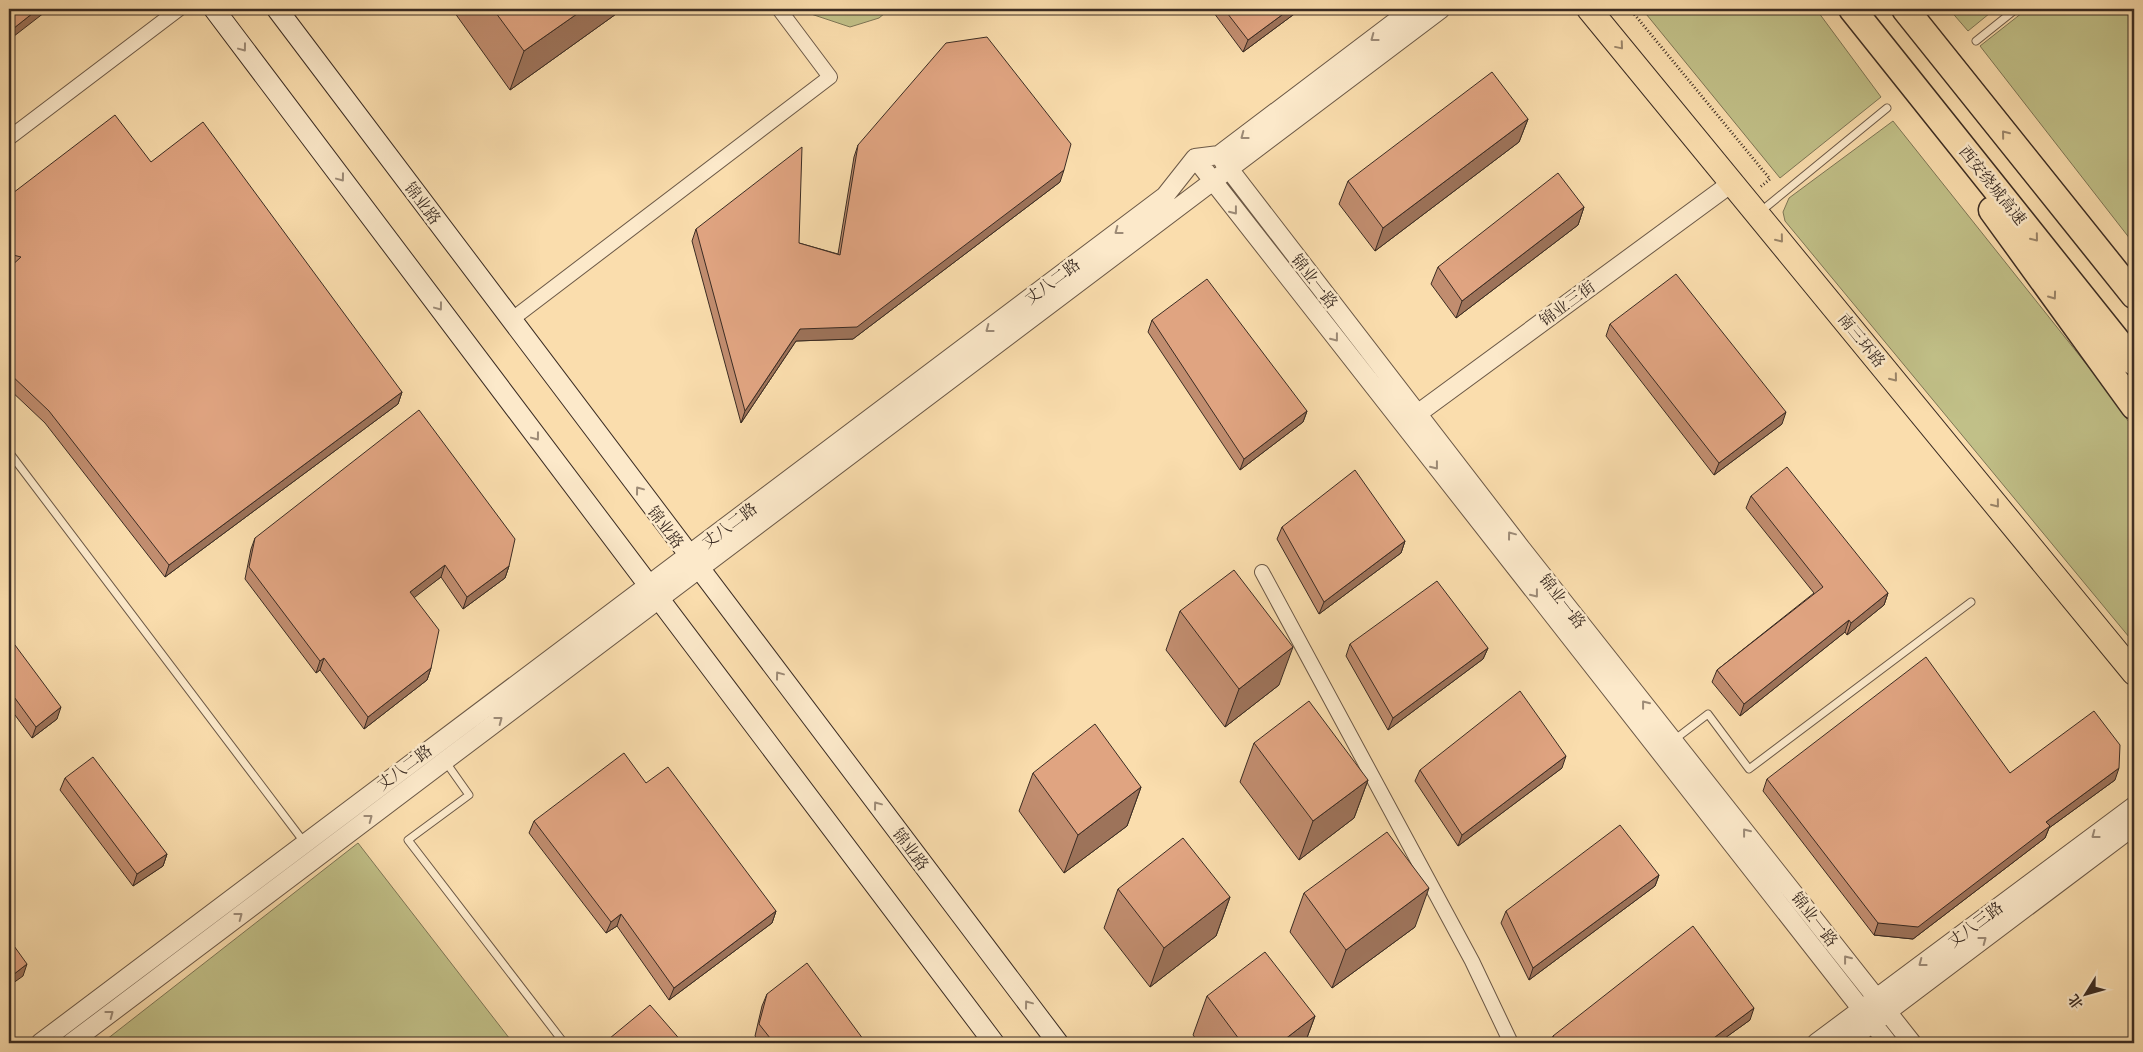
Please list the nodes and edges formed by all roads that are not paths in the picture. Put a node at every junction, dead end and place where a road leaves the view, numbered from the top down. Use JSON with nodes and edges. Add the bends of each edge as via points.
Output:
{"nodes":[{"id":1,"x":179,"y":9,"type":"edge"},
{"id":2,"x":214,"y":9,"type":"edge"},
{"id":3,"x":277,"y":9,"type":"edge"},
{"id":4,"x":779,"y":9,"type":"edge"},
{"id":5,"x":1412,"y":9,"type":"edge"},
{"id":6,"x":1440,"y":9,"type":"edge"},
{"id":7,"x":1589,"y":9,"type":"edge"},
{"id":8,"x":1852,"y":9,"type":"edge"},
{"id":9,"x":1905,"y":9,"type":"edge"},
{"id":10,"x":2016,"y":9,"type":"edge"},
{"id":11,"x":1976,"y":41,"type":"dead end"},
{"id":12,"x":1887,"y":54,"type":"junction"},
{"id":13,"x":1887,"y":108,"type":"dead end"},
{"id":14,"x":9,"y":138,"type":"edge"},
{"id":15,"x":2022,"y":155,"type":"junction"},
{"id":16,"x":1194,"y":158,"type":"junction"},
{"id":17,"x":1224,"y":162,"type":"junction"},
{"id":18,"x":1212,"y":182,"type":"junction"},
{"id":19,"x":1746,"y":198,"type":"junction"},
{"id":20,"x":2134,"y":276,"type":"edge"},
{"id":21,"x":2134,"y":295,"type":"edge"},
{"id":22,"x":511,"y":320,"type":"junction"},
{"id":23,"x":2134,"y":362,"type":"edge"},
{"id":24,"x":2134,"y":406,"type":"edge"},
{"id":25,"x":1417,"y":413,"type":"junction"},
{"id":26,"x":1402,"y":425,"type":"junction"},
{"id":27,"x":9,"y":452,"type":"edge"},
{"id":28,"x":693,"y":562,"type":"junction"},
{"id":29,"x":1262,"y":572,"type":"dead end"},
{"id":30,"x":653,"y":592,"type":"junction"},
{"id":31,"x":1971,"y":602,"type":"dead end"},
{"id":32,"x":2134,"y":673,"type":"edge"},
{"id":33,"x":1673,"y":740,"type":"junction"},
{"id":34,"x":445,"y":760,"type":"junction"},
{"id":35,"x":2134,"y":806,"type":"edge"},
{"id":36,"x":2134,"y":826,"type":"edge"},
{"id":37,"x":305,"y":842,"type":"junction"},
{"id":38,"x":1877,"y":997,"type":"junction"},
{"id":39,"x":1862,"y":1009,"type":"junction"},
{"id":40,"x":1888,"y":1012,"type":"junction"},
{"id":41,"x":1872,"y":1023,"type":"junction"},
{"id":42,"x":40,"y":1043,"type":"edge"},
{"id":43,"x":71,"y":1043,"type":"edge"},
{"id":44,"x":564,"y":1043,"type":"edge"},
{"id":45,"x":994,"y":1043,"type":"edge"},
{"id":46,"x":1058,"y":1043,"type":"edge"},
{"id":47,"x":1511,"y":1043,"type":"edge"},
{"id":48,"x":1816,"y":1043,"type":"edge"},
{"id":49,"x":1846,"y":1043,"type":"edge"},
{"id":50,"x":1888,"y":1043,"type":"edge"},
{"id":51,"x":1912,"y":1043,"type":"edge"}],
"edges":[{"from":1,"to":14,"type":"street"},
{"from":2,"to":30,"type":"main road","one_way":true},
{"from":3,"to":22,"type":"main road","name":"锦业路"},
{"from":4,"to":22,"type":"street","via":[[830,76]]},
{"from":5,"to":17,"type":"street","name":"丈八二路","one_way":true},
{"from":6,"to":17,"type":"street","name":"丈八二路"},
{"from":7,"to":19,"type":"highway","name":"南三环路","one_way":true},
{"from":8,"to":12,"type":"highway","name":"西安绕城高速"},
{"from":15,"to":9,"type":"highway","one_way":true},
{"from":10,"to":11,"type":"lane"},
{"from":12,"to":23,"type":"highway","name":"西安绕城高速","one_way":true},
{"from":12,"to":24,"type":"highway","one_way":true,"via":[[1973,184]]},
{"from":13,"to":19,"type":"lane"},
{"from":15,"to":20,"type":"highway"},
{"from":15,"to":21,"type":"highway"},
{"from":16,"to":17,"type":"street"},
{"from":16,"to":18,"type":"street","name":"锦业一路"},
{"from":16,"to":28,"type":"street","name":"丈八二路","one_way":true,"via":[[1165,196]]},
{"from":17,"to":18,"type":"street","name":"丈八二路"},
{"from":17,"to":25,"type":"street","name":"锦业一路"},
{"from":18,"to":26,"type":"street","name":"锦业一路","one_way":true},
{"from":18,"to":28,"type":"street","name":"丈八二路"},
{"from":19,"to":25,"type":"street","name":"锦业三街"},
{"from":19,"to":32,"type":"highway","name":"南三环路","one_way":true},
{"from":28,"to":22,"type":"main road","name":"锦业路","one_way":true},
{"from":25,"to":26,"type":"street","name":"锦业三街"},
{"from":33,"to":25,"type":"street","name":"锦业一路","one_way":true},
{"from":26,"to":39,"type":"street","name":"锦业一路","one_way":true},
{"from":27,"to":37,"type":"lane"},
{"from":28,"to":30,"type":"street","name":"丈八二路"},
{"from":46,"to":28,"type":"main road","name":"锦业路","one_way":true},
{"from":29,"to":47,"type":"street","via":[[1468,953]]},
{"from":34,"to":30,"type":"street","name":"丈八二路","one_way":true},
{"from":30,"to":37,"type":"street","name":"丈八二路"},
{"from":30,"to":45,"type":"main road"},
{"from":31,"to":33,"type":"lane","via":[[1749,768],[1708,714]]},
{"from":38,"to":33,"type":"street","name":"锦业一路","one_way":true},
{"from":43,"to":34,"type":"street","name":"丈八二路","one_way":true},
{"from":34,"to":44,"type":"lane","via":[[469,795],[408,840]]},
{"from":35,"to":38,"type":"street","name":"丈八三路","one_way":true},
{"from":40,"to":36,"type":"street","name":"丈八三路","one_way":true},
{"from":37,"to":42,"type":"street","name":"丈八二路"},
{"from":38,"to":39,"type":"street","name":"丈八三路"},
{"from":38,"to":40,"type":"street","name":"锦业一路"},
{"from":39,"to":41,"type":"street","name":"锦业一路"},
{"from":39,"to":48,"type":"street","name":"丈八三路"},
{"from":40,"to":41,"type":"street","name":"丈八三路"},
{"from":40,"to":51,"type":"street","name":"锦业一路"},
{"from":41,"to":49,"type":"street","name":"丈八三路"},
{"from":41,"to":50,"type":"street","name":"锦业一路"}]}
